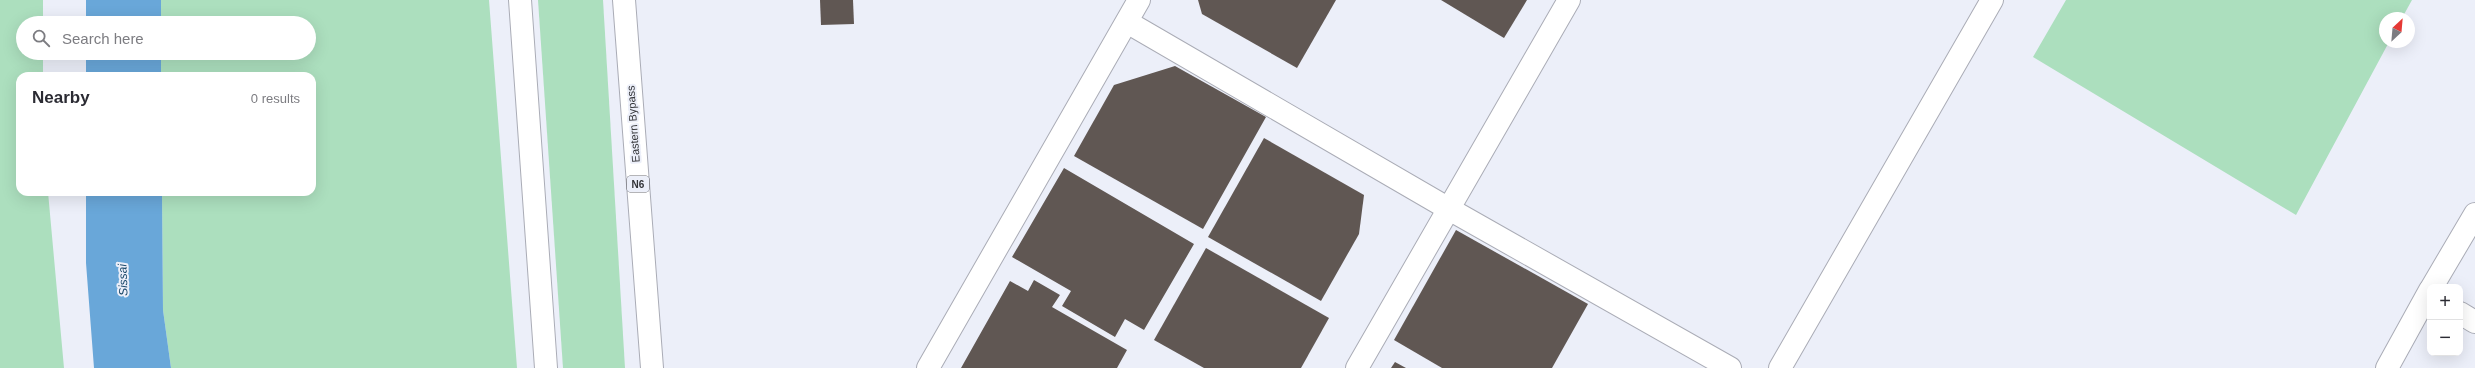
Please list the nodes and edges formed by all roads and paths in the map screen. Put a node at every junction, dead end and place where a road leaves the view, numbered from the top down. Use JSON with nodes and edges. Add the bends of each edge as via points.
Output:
{"nodes":[{"id":1,"x":520,"y":0,"type":"edge"},
{"id":2,"x":624,"y":0,"type":"edge"},
{"id":3,"x":1139,"y":0,"type":"edge"},
{"id":4,"x":1569,"y":0,"type":"edge"},
{"id":5,"x":1992,"y":0,"type":"edge"},
{"id":6,"x":1127,"y":22,"type":"junction"},
{"id":7,"x":1449,"y":209,"type":"junction"},
{"id":8,"x":2475,"y":214,"type":"edge"},
{"id":9,"x":2435,"y":284,"type":"edge"},
{"id":10,"x":2427,"y":297,"type":"edge"},
{"id":11,"x":2463,"y":315,"type":"edge"},
{"id":12,"x":2475,"y":322,"type":"edge"},
{"id":13,"x":546,"y":368,"type":"edge"},
{"id":14,"x":652,"y":368,"type":"edge"},
{"id":15,"x":928,"y":368,"type":"edge"},
{"id":16,"x":1357,"y":368,"type":"edge"},
{"id":17,"x":1730,"y":368,"type":"edge"},
{"id":18,"x":1780,"y":368,"type":"edge"},
{"id":19,"x":2387,"y":368,"type":"edge"}],
"edges":[{"from":1,"to":13,"type":"main road"},
{"from":2,"to":14,"type":"main road","name":"Eastern Bypass","number":"N6"},
{"from":3,"to":6,"type":"main road"},
{"from":4,"to":7,"type":"main road"},
{"from":5,"to":18,"type":"main road"},
{"from":6,"to":7,"type":"main road"},
{"from":6,"to":15,"type":"main road"},
{"from":7,"to":16,"type":"main road"},
{"from":7,"to":17,"type":"main road"},
{"from":8,"to":9,"type":"main road"},
{"from":10,"to":19,"type":"main road"},
{"from":11,"to":12,"type":"main road"}]}
